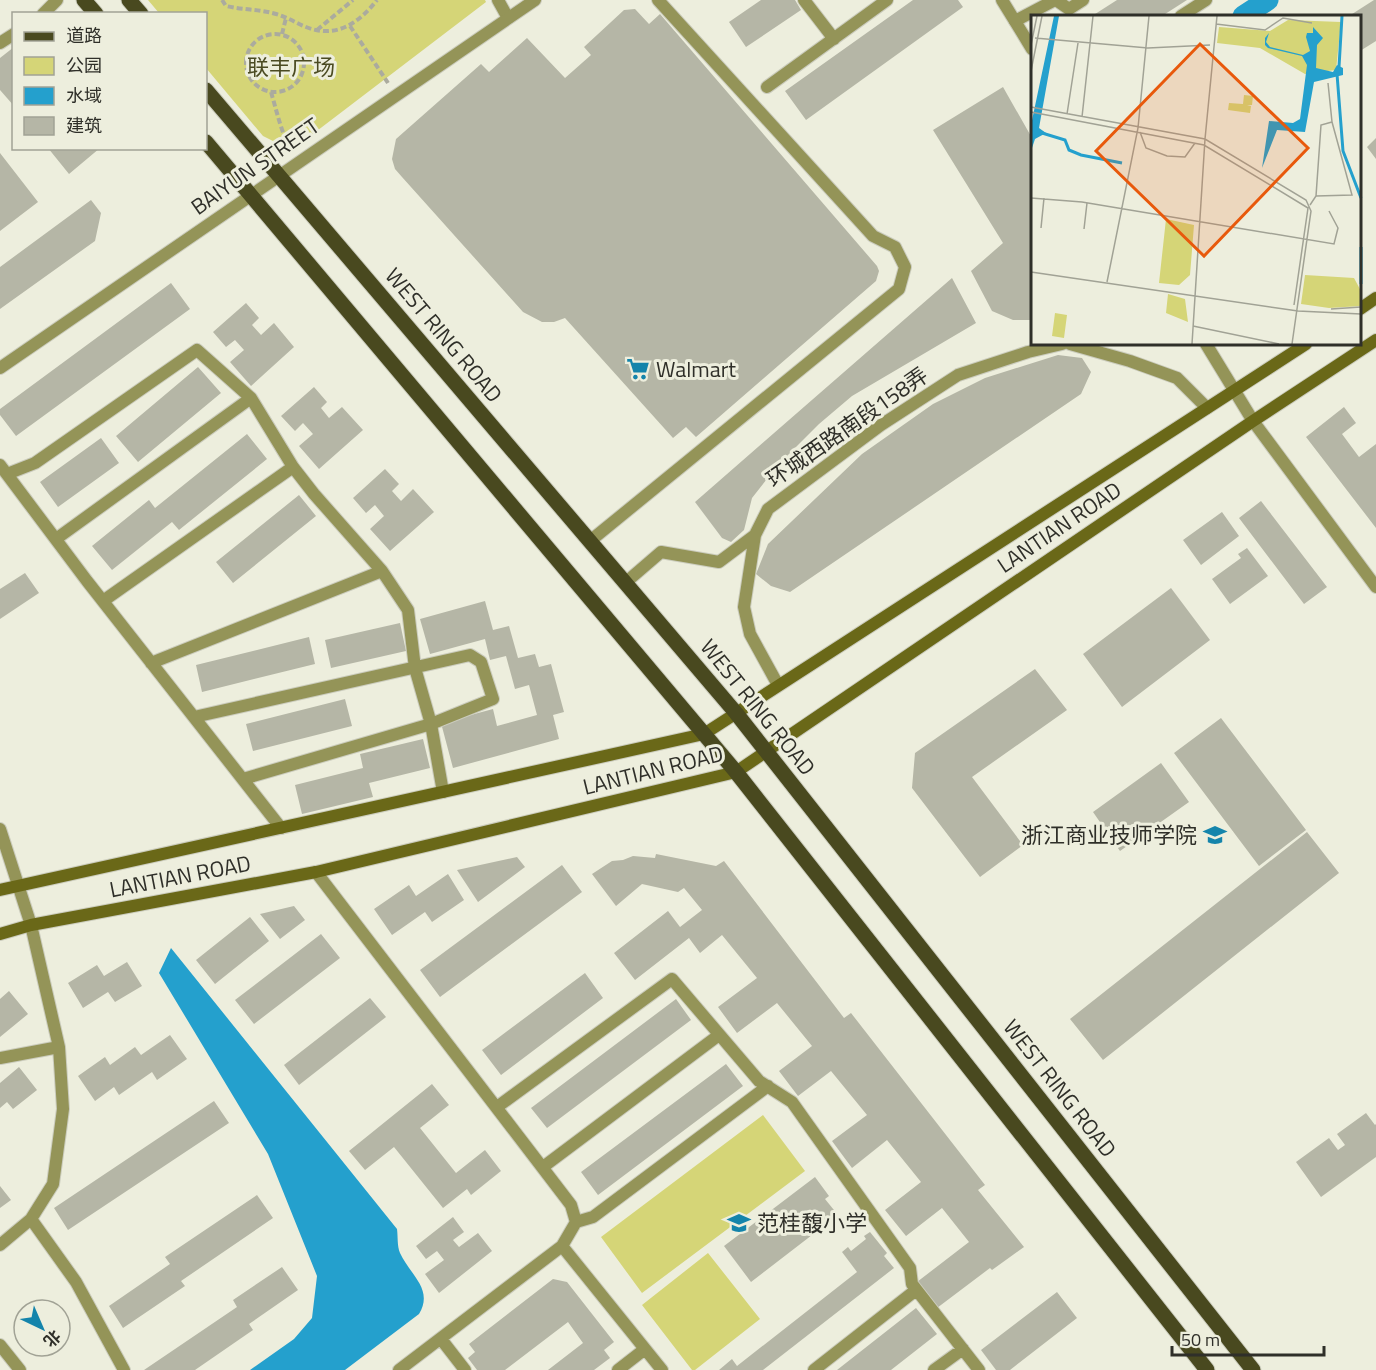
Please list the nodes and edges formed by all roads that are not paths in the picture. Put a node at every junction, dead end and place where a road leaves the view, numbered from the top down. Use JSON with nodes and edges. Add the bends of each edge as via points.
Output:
{"nodes":[{"id":1,"x":57,"y":0,"type":"edge"},
{"id":2,"x":84,"y":0,"type":"edge"},
{"id":3,"x":129,"y":0,"type":"edge"},
{"id":4,"x":498,"y":0,"type":"edge"},
{"id":5,"x":535,"y":0,"type":"edge"},
{"id":6,"x":658,"y":0,"type":"edge"},
{"id":7,"x":804,"y":0,"type":"edge"},
{"id":8,"x":1002,"y":0,"type":"edge"},
{"id":9,"x":1055,"y":0,"type":"edge"},
{"id":10,"x":1083,"y":0,"type":"edge"},
{"id":11,"x":1206,"y":0,"type":"edge"},
{"id":12,"x":879,"y":2,"type":"edge"},
{"id":13,"x":45,"y":12,"type":"edge"},
{"id":14,"x":94,"y":12,"type":"edge"},
{"id":15,"x":139,"y":12,"type":"edge"},
{"id":16,"x":1183,"y":15,"type":"edge"},
{"id":17,"x":508,"y":18,"type":"junction"},
{"id":18,"x":1016,"y":21,"type":"junction"},
{"id":19,"x":834,"y":39,"type":"junction"},
{"id":20,"x":1031,"y":47,"type":"edge"},
{"id":21,"x":767,"y":87,"type":"dead end"},
{"id":22,"x":207,"y":91,"type":"edge"},
{"id":23,"x":207,"y":143,"type":"edge"},
{"id":24,"x":279,"y":176,"type":"junction"},
{"id":25,"x":250,"y":195,"type":"junction"},
{"id":26,"x":1376,"y":298,"type":"edge"},
{"id":27,"x":1361,"y":308,"type":"edge"},
{"id":28,"x":1376,"y":340,"type":"edge"},
{"id":29,"x":1058,"y":345,"type":"edge"},
{"id":30,"x":1074,"y":345,"type":"edge"},
{"id":31,"x":1207,"y":345,"type":"edge"},
{"id":32,"x":1304,"y":345,"type":"edge"},
{"id":33,"x":0,"y":368,"type":"edge"},
{"id":34,"x":1234,"y":390,"type":"junction"},
{"id":35,"x":251,"y":398,"type":"junction"},
{"id":36,"x":1207,"y":408,"type":"junction"},
{"id":37,"x":1252,"y":421,"type":"junction"},
{"id":38,"x":293,"y":467,"type":"junction"},
{"id":39,"x":4,"y":469,"type":"edge"},
{"id":40,"x":755,"y":535,"type":"junction"},
{"id":41,"x":56,"y":539,"type":"junction"},
{"id":42,"x":590,"y":541,"type":"junction"},
{"id":43,"x":382,"y":571,"type":"junction"},
{"id":44,"x":625,"y":583,"type":"junction"},
{"id":45,"x":1376,"y":587,"type":"edge"},
{"id":46,"x":103,"y":601,"type":"junction"},
{"id":47,"x":151,"y":663,"type":"junction"},
{"id":48,"x":415,"y":668,"type":"junction"},
{"id":49,"x":778,"y":685,"type":"junction"},
{"id":50,"x":736,"y":713,"type":"junction"},
{"id":51,"x":194,"y":717,"type":"junction"},
{"id":52,"x":431,"y":724,"type":"junction"},
{"id":53,"x":704,"y":734,"type":"junction"},
{"id":54,"x":766,"y":752,"type":"junction"},
{"id":55,"x":736,"y":772,"type":"junction"},
{"id":56,"x":243,"y":779,"type":"junction"},
{"id":57,"x":443,"y":792,"type":"junction"},
{"id":58,"x":281,"y":828,"type":"junction"},
{"id":59,"x":0,"y":829,"type":"edge"},
{"id":60,"x":316,"y":872,"type":"junction"},
{"id":61,"x":18,"y":886,"type":"junction"},
{"id":62,"x":0,"y":890,"type":"edge"},
{"id":63,"x":31,"y":925,"type":"junction"},
{"id":64,"x":0,"y":934,"type":"edge"},
{"id":65,"x":719,"y":1035,"type":"junction"},
{"id":66,"x":59,"y":1047,"type":"junction"},
{"id":67,"x":0,"y":1058,"type":"edge"},
{"id":68,"x":768,"y":1086,"type":"junction"},
{"id":69,"x":497,"y":1107,"type":"junction"},
{"id":70,"x":543,"y":1167,"type":"junction"},
{"id":71,"x":31,"y":1219,"type":"junction"},
{"id":72,"x":576,"y":1222,"type":"junction"},
{"id":73,"x":0,"y":1245,"type":"edge"},
{"id":74,"x":562,"y":1246,"type":"junction"},
{"id":75,"x":916,"y":1290,"type":"junction"},
{"id":76,"x":441,"y":1339,"type":"junction"},
{"id":77,"x":0,"y":1345,"type":"edge"},
{"id":78,"x":645,"y":1349,"type":"junction"},
{"id":79,"x":963,"y":1349,"type":"junction"},
{"id":80,"x":20,"y":1370,"type":"edge"},
{"id":81,"x":124,"y":1370,"type":"edge"},
{"id":82,"x":399,"y":1370,"type":"edge"},
{"id":83,"x":465,"y":1370,"type":"edge"},
{"id":84,"x":618,"y":1370,"type":"edge"},
{"id":85,"x":662,"y":1370,"type":"edge"},
{"id":86,"x":814,"y":1370,"type":"edge"},
{"id":87,"x":934,"y":1370,"type":"edge"},
{"id":88,"x":979,"y":1370,"type":"edge"},
{"id":89,"x":1207,"y":1370,"type":"edge"},
{"id":90,"x":1253,"y":1370,"type":"edge"}],
"edges":[{"from":1,"to":13,"type":"street"},
{"from":2,"to":14,"type":"main road"},
{"from":3,"to":15,"type":"main road"},
{"from":4,"to":17,"type":"street"},
{"from":5,"to":17,"type":"street","name":"BAIYUN STREET"},
{"from":6,"to":42,"type":"street","via":[[873,236],[895,247],[905,267],[899,289]]},
{"from":7,"to":19,"type":"street"},
{"from":8,"to":18,"type":"street"},
{"from":9,"to":10,"type":"street","via":[[1069,9]]},
{"from":9,"to":18,"type":"street"},
{"from":11,"to":16,"type":"street"},
{"from":12,"to":19,"type":"street"},
{"from":17,"to":24,"type":"street","name":"BAIYUN STREET"},
{"from":18,"to":20,"type":"street"},
{"from":19,"to":21,"type":"street"},
{"from":22,"to":24,"type":"main road","name":"WEST RING ROAD"},
{"from":23,"to":25,"type":"main road"},
{"from":24,"to":25,"type":"street","name":"BAIYUN STREET"},
{"from":24,"to":42,"type":"main road","name":"WEST RING ROAD"},
{"from":25,"to":33,"type":"street","name":"BAIYUN STREET"},
{"from":25,"to":53,"type":"main road"},
{"from":26,"to":27,"type":"street"},
{"from":28,"to":37,"type":"street","name":"LANTIAN ROAD"},
{"from":29,"to":40,"type":"street","name":"环城西路南段158弄","via":[[958,375],[881,424],[768,509]]},
{"from":30,"to":36,"type":"street","via":[[1177,378]]},
{"from":31,"to":34,"type":"street"},
{"from":32,"to":34,"type":"street","name":"LANTIAN ROAD"},
{"from":34,"to":36,"type":"street","name":"LANTIAN ROAD"},
{"from":34,"to":37,"type":"street"},
{"from":35,"to":38,"type":"street"},
{"from":35,"to":39,"type":"street","via":[[197,350],[35,463]]},
{"from":35,"to":41,"type":"street"},
{"from":36,"to":49,"type":"street","name":"LANTIAN ROAD"},
{"from":37,"to":45,"type":"street"},
{"from":37,"to":54,"type":"street","name":"LANTIAN ROAD"},
{"from":38,"to":43,"type":"street"},
{"from":38,"to":46,"type":"street"},
{"from":39,"to":41,"type":"street"},
{"from":40,"to":44,"type":"street","via":[[719,562],[661,552]]},
{"from":40,"to":49,"type":"street","name":"环城西路南段158弄","via":[[744,607],[750,634]]},
{"from":41,"to":46,"type":"street"},
{"from":42,"to":44,"type":"main road","name":"WEST RING ROAD"},
{"from":43,"to":47,"type":"street"},
{"from":43,"to":48,"type":"street","via":[[408,610]]},
{"from":44,"to":50,"type":"main road","name":"WEST RING ROAD"},
{"from":46,"to":47,"type":"street"},
{"from":47,"to":51,"type":"street"},
{"from":48,"to":51,"type":"street"},
{"from":48,"to":52,"type":"street"},
{"from":48,"to":52,"type":"street","via":[[470,655],[481,662],[493,699]]},
{"from":49,"to":50,"type":"street","name":"LANTIAN ROAD"},
{"from":50,"to":53,"type":"street","name":"LANTIAN ROAD"},
{"from":50,"to":54,"type":"main road","name":"WEST RING ROAD"},
{"from":51,"to":56,"type":"street"},
{"from":52,"to":56,"type":"street"},
{"from":52,"to":57,"type":"street"},
{"from":53,"to":55,"type":"main road"},
{"from":53,"to":57,"type":"street","name":"LANTIAN ROAD"},
{"from":54,"to":55,"type":"street","name":"LANTIAN ROAD"},
{"from":54,"to":90,"type":"main road","name":"WEST RING ROAD"},
{"from":55,"to":60,"type":"street","name":"LANTIAN ROAD"},
{"from":55,"to":89,"type":"main road"},
{"from":56,"to":58,"type":"street"},
{"from":57,"to":58,"type":"street","name":"LANTIAN ROAD"},
{"from":58,"to":61,"type":"street","name":"LANTIAN ROAD"},
{"from":59,"to":61,"type":"street"},
{"from":60,"to":63,"type":"street","name":"LANTIAN ROAD"},
{"from":60,"to":69,"type":"street"},
{"from":61,"to":62,"type":"street","name":"LANTIAN ROAD"},
{"from":61,"to":63,"type":"street"},
{"from":63,"to":64,"type":"street","name":"LANTIAN ROAD"},
{"from":63,"to":66,"type":"street"},
{"from":65,"to":68,"type":"street","via":[[759,1081]]},
{"from":65,"to":69,"type":"street","via":[[672,979]]},
{"from":65,"to":70,"type":"street"},
{"from":66,"to":67,"type":"street"},
{"from":66,"to":71,"type":"street","via":[[63,1109],[53,1184]]},
{"from":68,"to":72,"type":"street","via":[[593,1217]]},
{"from":68,"to":75,"type":"street","via":[[792,1102],[910,1268]]},
{"from":69,"to":70,"type":"street"},
{"from":70,"to":72,"type":"street","via":[[571,1205]]},
{"from":71,"to":73,"type":"street"},
{"from":71,"to":81,"type":"street","via":[[75,1282]]},
{"from":72,"to":74,"type":"street"},
{"from":74,"to":76,"type":"street"},
{"from":74,"to":78,"type":"street"},
{"from":75,"to":79,"type":"street"},
{"from":75,"to":86,"type":"street"},
{"from":76,"to":82,"type":"street"},
{"from":76,"to":83,"type":"street"},
{"from":77,"to":80,"type":"street"},
{"from":78,"to":84,"type":"street"},
{"from":78,"to":85,"type":"street"},
{"from":79,"to":87,"type":"street"},
{"from":79,"to":88,"type":"street"}]}
